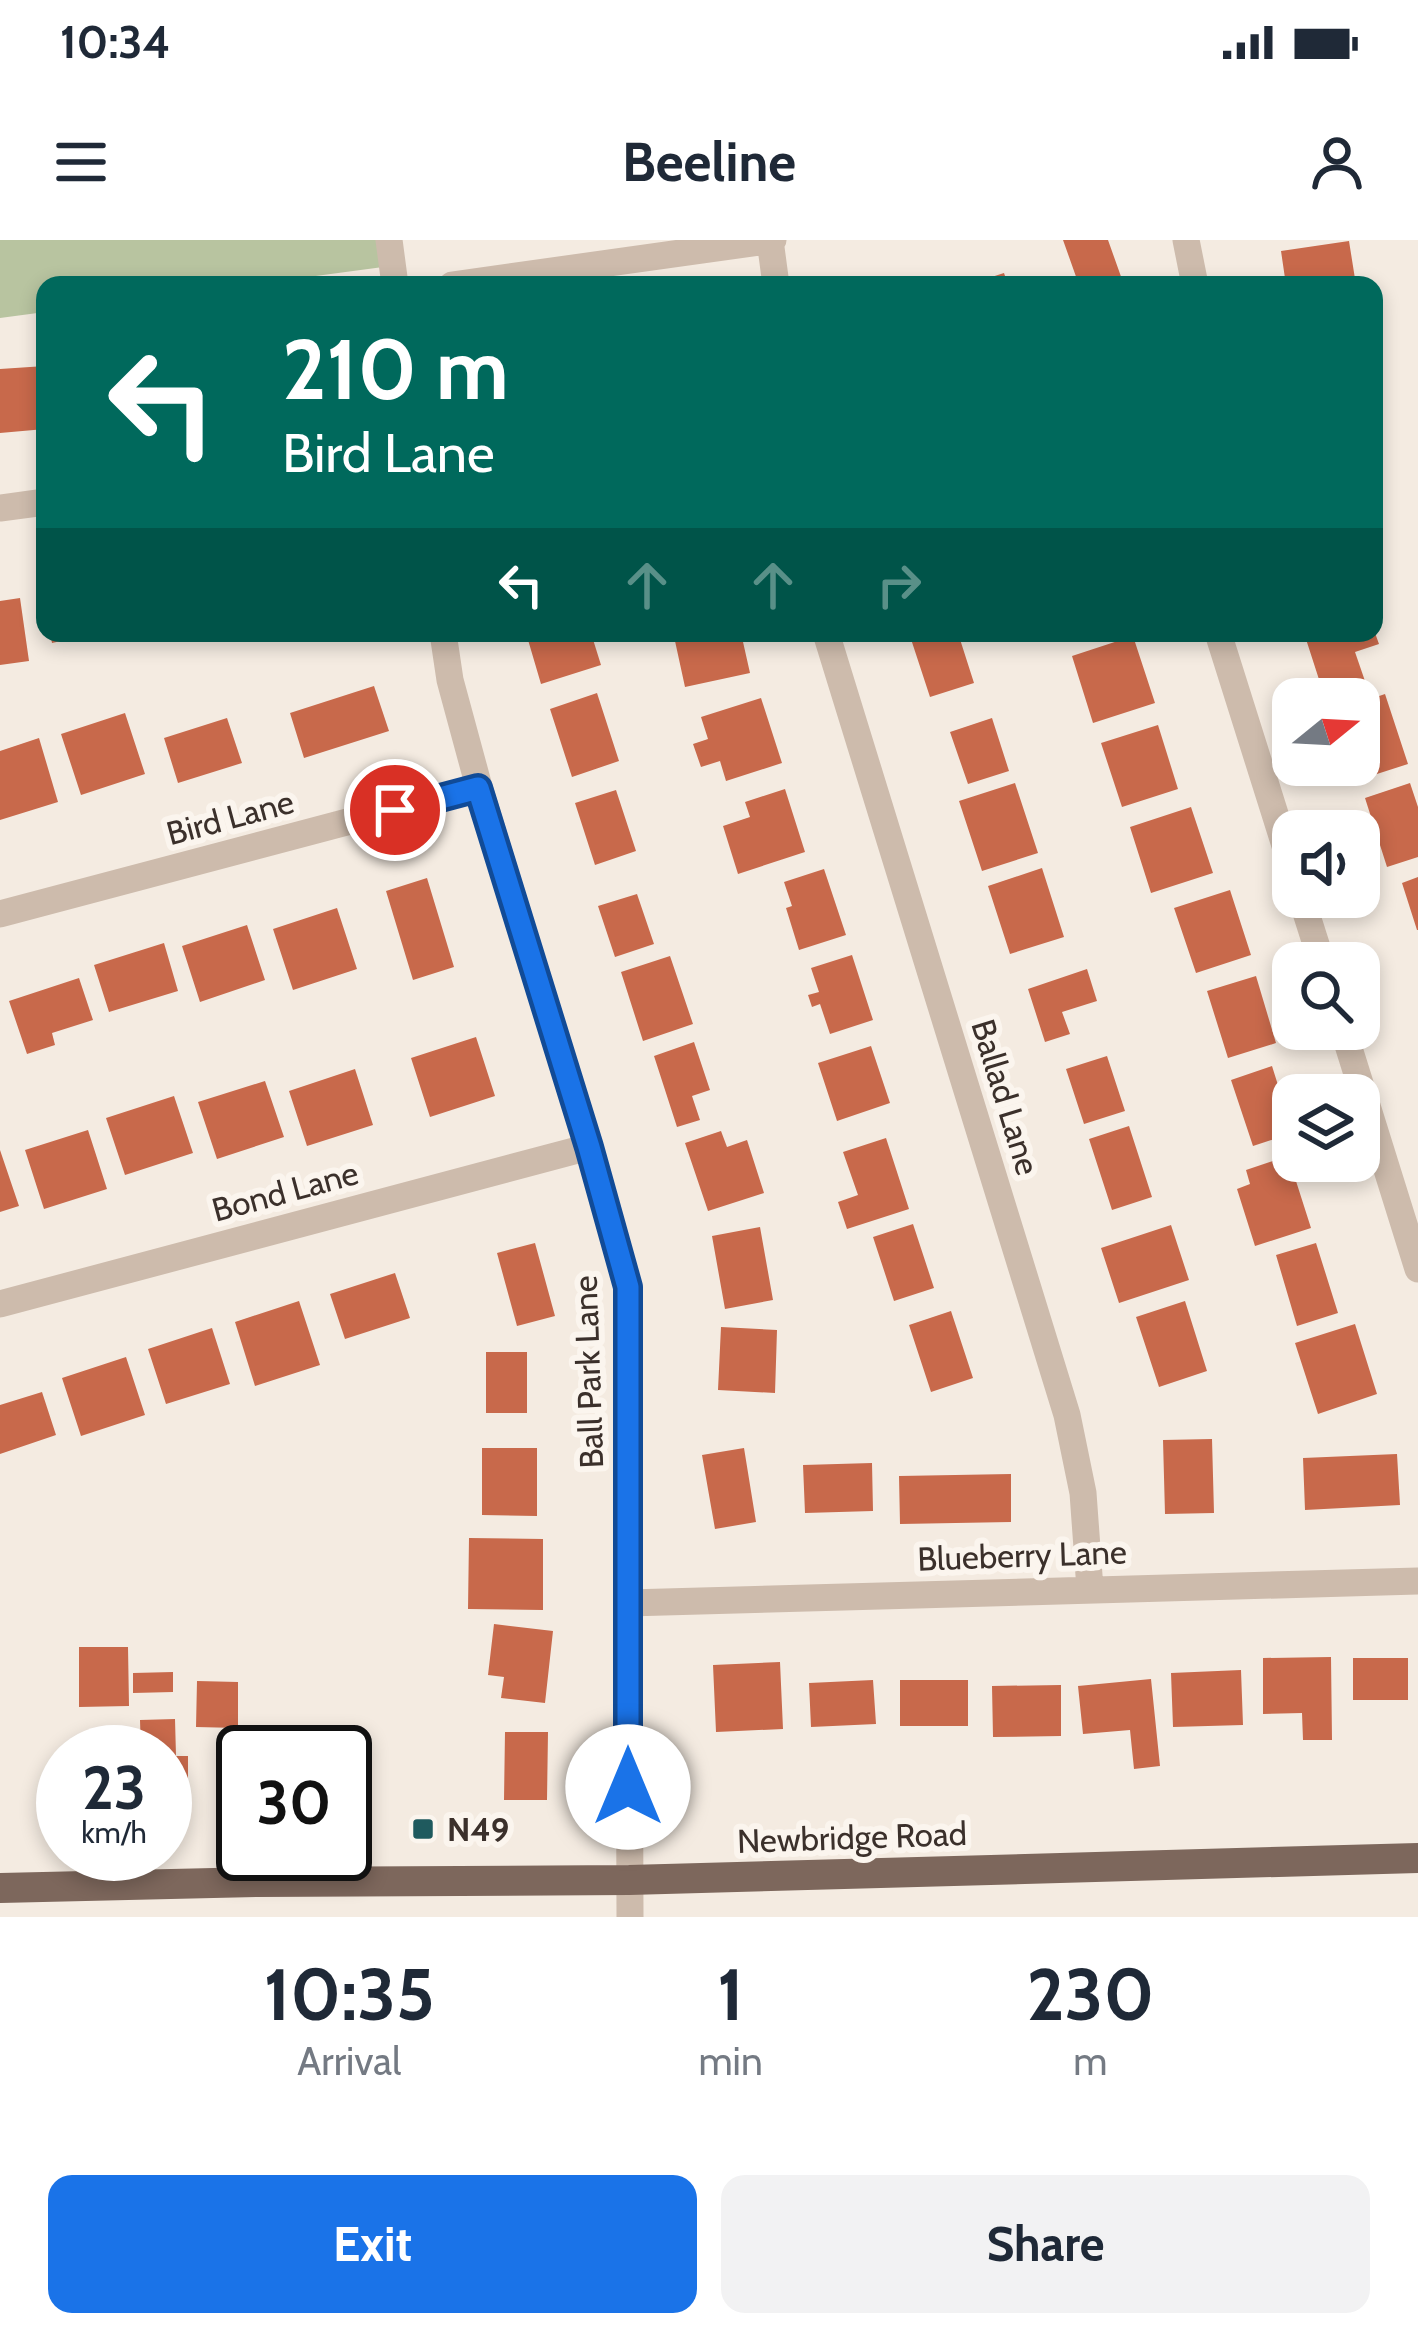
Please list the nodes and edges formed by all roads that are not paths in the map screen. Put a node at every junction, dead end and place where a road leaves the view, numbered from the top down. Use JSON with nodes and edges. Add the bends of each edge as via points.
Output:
{"nodes":[{"id":1,"x":389,"y":240,"type":"edge"},
{"id":2,"x":771,"y":240,"type":"edge"},
{"id":3,"x":1186,"y":240,"type":"edge"},
{"id":4,"x":394,"y":276,"type":"edge"},
{"id":5,"x":516,"y":276,"type":"edge"},
{"id":6,"x":775,"y":276,"type":"edge"},
{"id":7,"x":1193,"y":276,"type":"edge"},
{"id":8,"x":36,"y":503,"type":"edge"},
{"id":9,"x":0,"y":508,"type":"edge"},
{"id":10,"x":444,"y":642,"type":"edge"},
{"id":11,"x":829,"y":642,"type":"edge"},
{"id":12,"x":1222,"y":642,"type":"edge"},
{"id":13,"x":478,"y":788,"type":"junction"},
{"id":14,"x":1274,"y":810,"type":"edge"},
{"id":15,"x":0,"y":914,"type":"edge"},
{"id":16,"x":1349,"y":1050,"type":"edge"},
{"id":17,"x":589,"y":1147,"type":"junction"},
{"id":18,"x":1418,"y":1269,"type":"edge"},
{"id":19,"x":0,"y":1304,"type":"edge"},
{"id":20,"x":1418,"y":1581,"type":"edge"},
{"id":21,"x":1090,"y":1589,"type":"junction"},
{"id":22,"x":628,"y":1603,"type":"junction"},
{"id":23,"x":1418,"y":1858,"type":"edge"},
{"id":24,"x":628,"y":1880,"type":"junction"},
{"id":25,"x":0,"y":1888,"type":"edge"},
{"id":26,"x":630,"y":1917,"type":"edge"}],
"edges":[{"from":1,"to":4,"type":"street"},
{"from":2,"to":5,"type":"street"},
{"from":2,"to":6,"type":"street"},
{"from":3,"to":7,"type":"street"},
{"from":8,"to":9,"type":"street"},
{"from":10,"to":13,"type":"street","name":"Ball Park Lane"},
{"from":11,"to":21,"type":"street","name":"Ballad Lane","via":[[1067,1415]]},
{"from":12,"to":14,"type":"street"},
{"from":13,"to":15,"type":"street","name":"Bird Lane"},
{"from":13,"to":17,"type":"street","name":"Ball Park Lane"},
{"from":16,"to":18,"type":"street"},
{"from":17,"to":19,"type":"street","name":"Bond Lane"},
{"from":17,"to":22,"type":"street","name":"Ball Park Lane","via":[[628,1287]]},
{"from":20,"to":21,"type":"street","name":"Blueberry Lane"},
{"from":21,"to":22,"type":"street","name":"Blueberry Lane"},
{"from":22,"to":24,"type":"street","name":"Ball Park Lane"},
{"from":23,"to":24,"type":"main road","name":"Newbridge Road"},
{"from":24,"to":25,"type":"main road","name":"Newbridge Road"},
{"from":24,"to":26,"type":"street","name":"Ball Park Lane"}]}
